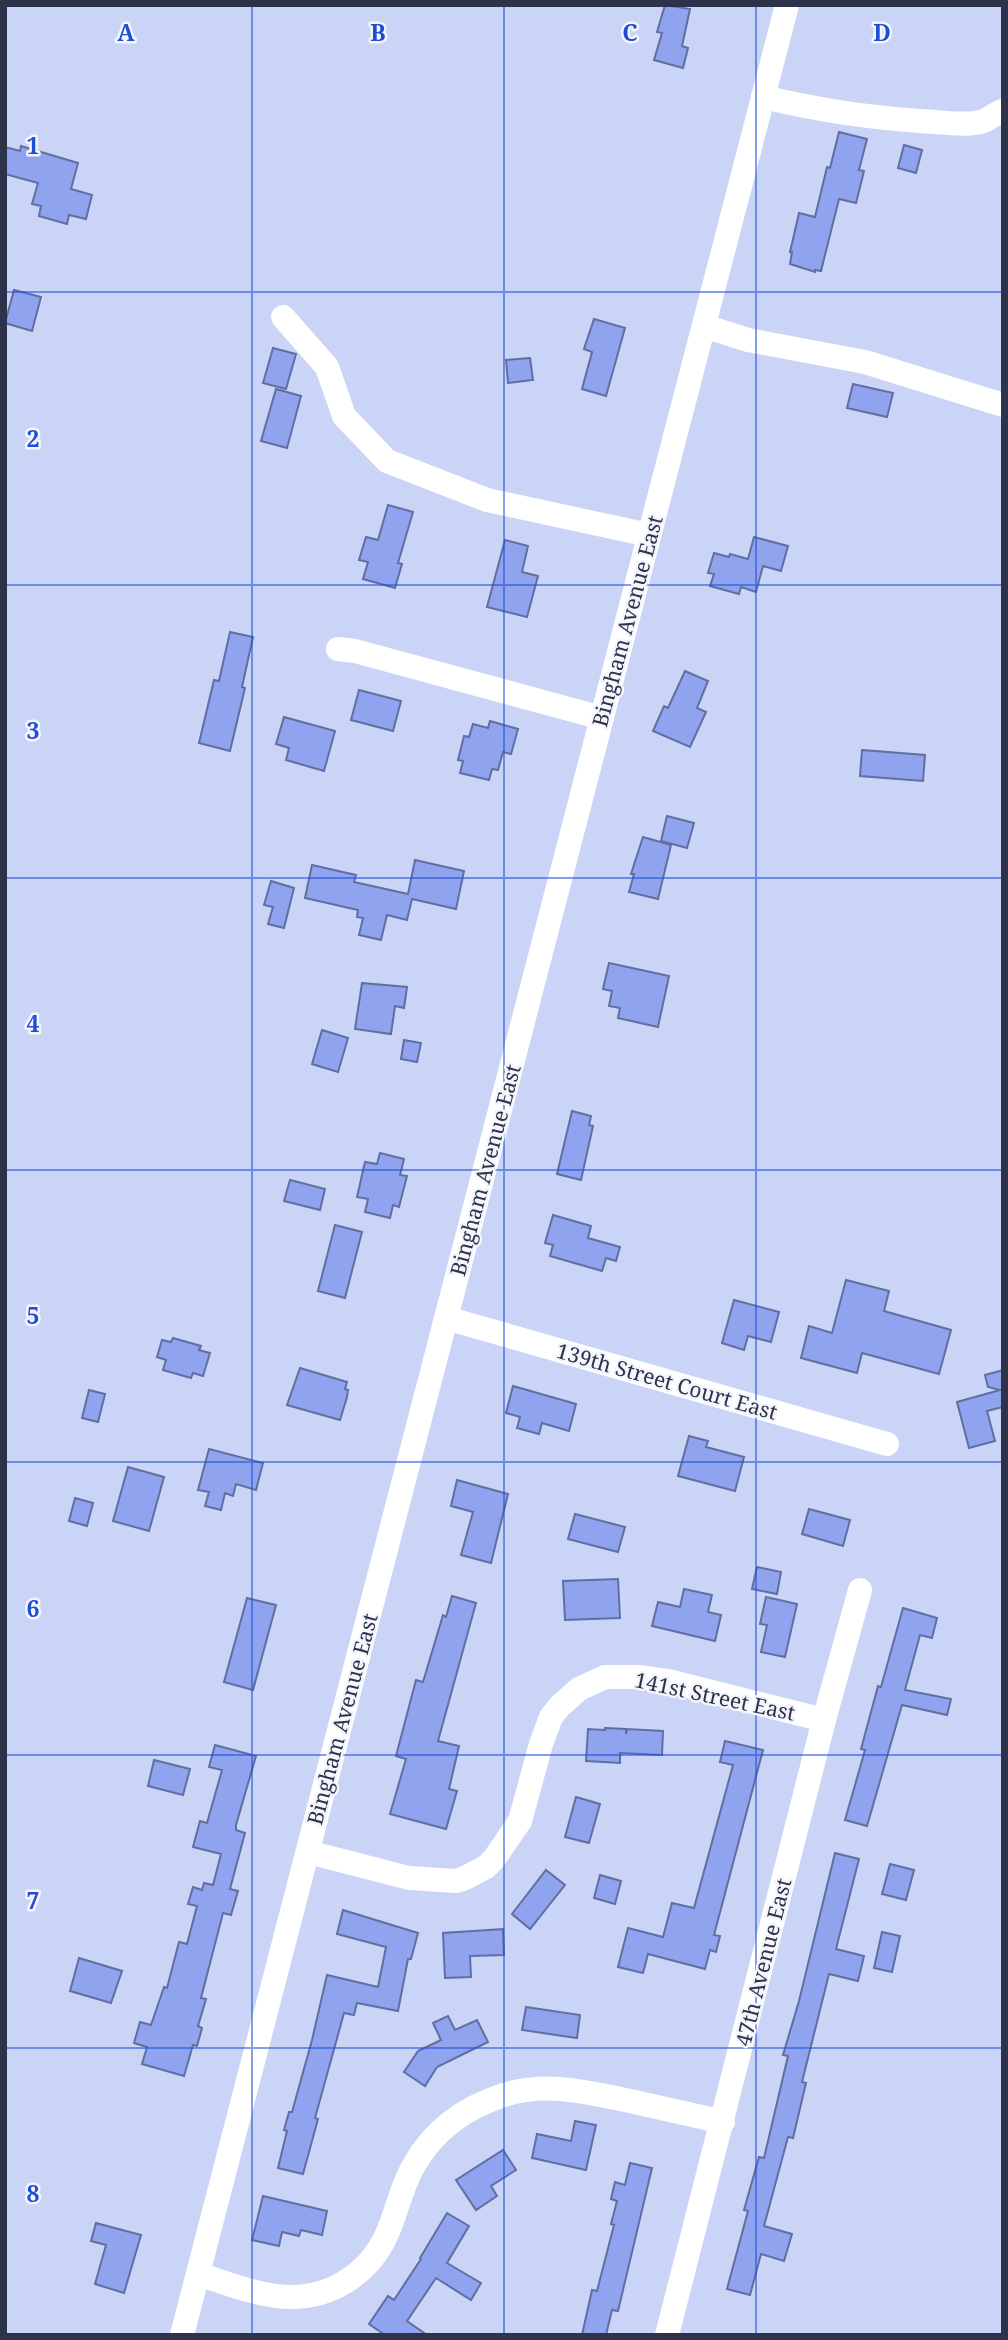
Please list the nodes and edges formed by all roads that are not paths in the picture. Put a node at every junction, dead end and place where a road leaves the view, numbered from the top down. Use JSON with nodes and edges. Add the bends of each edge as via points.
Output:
{"nodes":[{"id":1,"x":788,"y":5,"type":"edge"},
{"id":2,"x":763,"y":97,"type":"junction"},
{"id":3,"x":1003,"y":111,"type":"edge"},
{"id":4,"x":283,"y":317,"type":"dead end"},
{"id":5,"x":704,"y":326,"type":"junction"},
{"id":6,"x":1003,"y":404,"type":"edge"},
{"id":7,"x":649,"y":535,"type":"junction"},
{"id":8,"x":338,"y":649,"type":"dead end"},
{"id":9,"x":602,"y":718,"type":"junction"},
{"id":10,"x":446,"y":1318,"type":"junction"},
{"id":11,"x":887,"y":1444,"type":"dead end"},
{"id":12,"x":860,"y":1590,"type":"dead end"},
{"id":13,"x":824,"y":1720,"type":"junction"},
{"id":14,"x":308,"y":1852,"type":"junction"},
{"id":15,"x":723,"y":2122,"type":"junction"},
{"id":16,"x":198,"y":2274,"type":"junction"},
{"id":17,"x":182,"y":2335,"type":"edge"},
{"id":18,"x":667,"y":2335,"type":"edge"}],
"edges":[{"from":1,"to":2,"type":"street","name":"Bingham Avenue East"},
{"from":2,"to":3,"type":"street","via":[[820,111],[902,121],[985,121]]},
{"from":2,"to":5,"type":"street","name":"Bingham Avenue East"},
{"from":4,"to":7,"type":"street","via":[[327,367],[344,416],[387,461],[487,500]]},
{"from":5,"to":6,"type":"street","via":[[748,340],[865,362]]},
{"from":5,"to":7,"type":"street","name":"Bingham Avenue East"},
{"from":7,"to":9,"type":"street","name":"Bingham Avenue East"},
{"from":8,"to":9,"type":"street"},
{"from":9,"to":10,"type":"street","name":"Bingham Avenue East"},
{"from":10,"to":11,"type":"street","name":"139th Street Court East"},
{"from":10,"to":14,"type":"street","name":"Bingham Avenue East"},
{"from":12,"to":13,"type":"street","name":"47th Avenue East"},
{"from":13,"to":14,"type":"street","name":"141st Street East","via":[[667,1681],[605,1677],[579,1689],[551,1717],[520,1821],[486,1867],[456,1881],[409,1878]]},
{"from":13,"to":15,"type":"street","name":"47th Avenue East"},
{"from":14,"to":16,"type":"street","name":"Bingham Avenue East"},
{"from":15,"to":16,"type":"street","via":[[558,2087],[504,2095],[455,2118],[436,2135],[404,2184],[372,2260],[343,2284],[289,2297]]},
{"from":15,"to":18,"type":"street","name":"47th Avenue East"},
{"from":16,"to":17,"type":"street","name":"Bingham Avenue East"}]}
